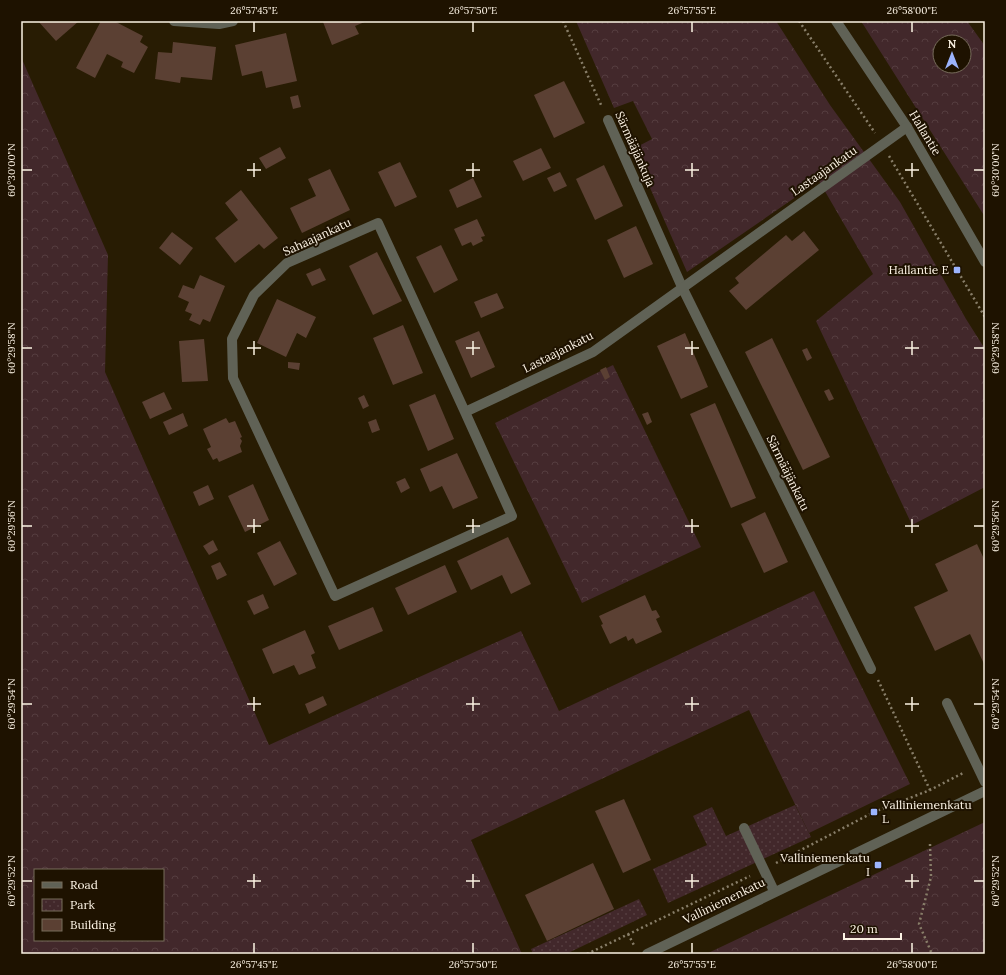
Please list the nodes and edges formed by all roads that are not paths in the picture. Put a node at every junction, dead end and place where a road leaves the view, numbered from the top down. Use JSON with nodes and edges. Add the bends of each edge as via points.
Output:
{"nodes":[{"id":1,"x":174,"y":21,"type":"edge"},
{"id":2,"x":233,"y":21,"type":"edge"},
{"id":3,"x":836,"y":21,"type":"edge"},
{"id":4,"x":608,"y":120,"type":"road end"},
{"id":5,"x":907,"y":127,"type":"junction"},
{"id":6,"x":985,"y":262,"type":"edge"},
{"id":7,"x":682,"y":287,"type":"junction"},
{"id":8,"x":466,"y":412,"type":"junction"},
{"id":9,"x":871,"y":669,"type":"road end"},
{"id":10,"x":947,"y":703,"type":"dead end"},
{"id":11,"x":985,"y":782,"type":"edge"},
{"id":12,"x":985,"y":791,"type":"edge"},
{"id":13,"x":744,"y":828,"type":"dead end"},
{"id":14,"x":774,"y":891,"type":"junction"},
{"id":15,"x":647,"y":954,"type":"edge"}],
"edges":[{"from":1,"to":2,"type":"street","via":[[219,24]]},
{"from":3,"to":5,"type":"street","name":"Hallantie"},
{"from":4,"to":7,"type":"street","name":"Särmääjänkuja"},
{"from":5,"to":6,"type":"street","name":"Hallantie"},
{"from":5,"to":7,"type":"street","name":"Lastaajankatu"},
{"from":7,"to":8,"type":"street","name":"Lastaajankatu","via":[[593,352]]},
{"from":7,"to":9,"type":"street","name":"Särmääjänkatu"},
{"from":8,"to":8,"type":"street","name":"Sahaajankatu","via":[[378,223],[287,263],[254,295],[232,339],[233,378],[335,596],[512,516]]},
{"from":10,"to":11,"type":"street"},
{"from":12,"to":14,"type":"street","name":"Valliniemenkatu"},
{"from":13,"to":14,"type":"street"},
{"from":14,"to":15,"type":"street","name":"Valliniemenkatu"}]}
